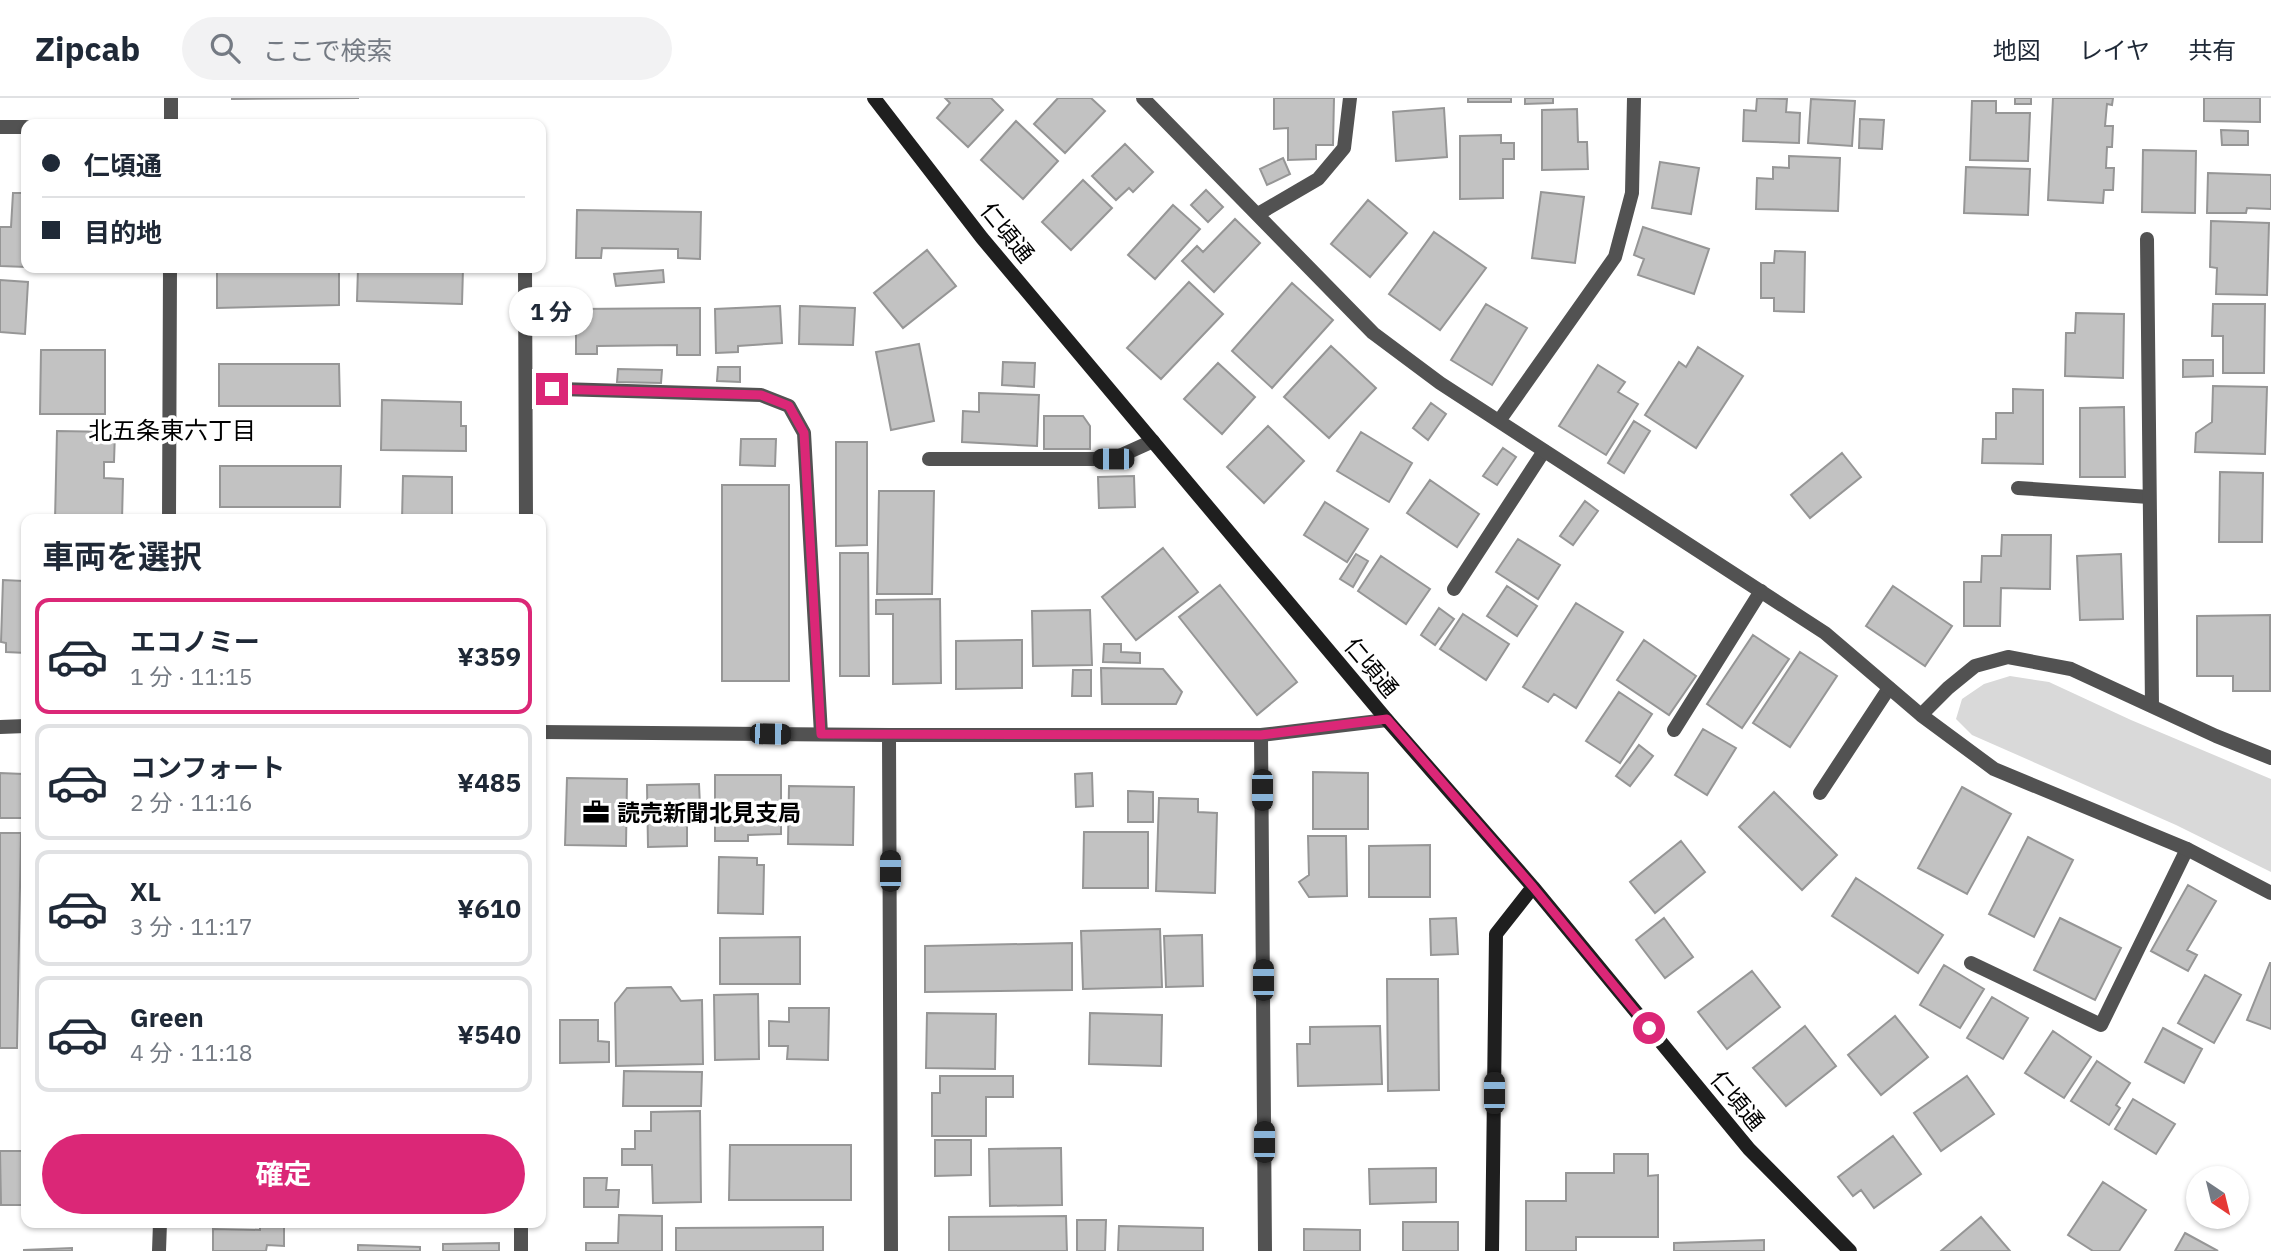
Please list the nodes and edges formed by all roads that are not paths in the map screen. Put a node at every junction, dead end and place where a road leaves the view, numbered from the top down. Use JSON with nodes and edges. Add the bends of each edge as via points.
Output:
{"nodes":[{"id":1,"x":171,"y":98,"type":"edge"},
{"id":2,"x":874,"y":98,"type":"edge"},
{"id":3,"x":1143,"y":98,"type":"edge"},
{"id":4,"x":1350,"y":98,"type":"edge"},
{"id":5,"x":1634,"y":98,"type":"edge"},
{"id":6,"x":170,"y":119,"type":"edge"},
{"id":7,"x":0,"y":127,"type":"edge"},
{"id":8,"x":21,"y":127,"type":"edge"},
{"id":9,"x":1258,"y":214,"type":"junction"},
{"id":10,"x":2147,"y":239,"type":"dead end"},
{"id":11,"x":170,"y":273,"type":"edge"},
{"id":12,"x":525,"y":273,"type":"edge"},
{"id":13,"x":526,"y":388,"type":"junction"},
{"id":14,"x":1499,"y":421,"type":"junction"},
{"id":15,"x":1153,"y":441,"type":"junction"},
{"id":16,"x":1544,"y":451,"type":"junction"},
{"id":17,"x":929,"y":459,"type":"dead end"},
{"id":18,"x":2018,"y":488,"type":"dead end"},
{"id":19,"x":2149,"y":497,"type":"junction"},
{"id":20,"x":169,"y":514,"type":"edge"},
{"id":21,"x":526,"y":514,"type":"edge"},
{"id":22,"x":1454,"y":589,"type":"dead end"},
{"id":23,"x":1760,"y":591,"type":"junction"},
{"id":24,"x":1889,"y":688,"type":"junction"},
{"id":25,"x":2152,"y":706,"type":"junction"},
{"id":26,"x":1921,"y":715,"type":"junction"},
{"id":27,"x":1387,"y":719,"type":"junction"},
{"id":28,"x":21,"y":726,"type":"edge"},
{"id":29,"x":0,"y":727,"type":"edge"},
{"id":30,"x":1674,"y":730,"type":"dead end"},
{"id":31,"x":546,"y":732,"type":"edge"},
{"id":32,"x":821,"y":734,"type":"junction"},
{"id":33,"x":889,"y":735,"type":"junction"},
{"id":34,"x":1261,"y":735,"type":"junction"},
{"id":35,"x":2271,"y":758,"type":"edge"},
{"id":36,"x":1820,"y":793,"type":"dead end"},
{"id":37,"x":2187,"y":849,"type":"junction"},
{"id":38,"x":1533,"y":887,"type":"junction"},
{"id":39,"x":2271,"y":893,"type":"edge"},
{"id":40,"x":1971,"y":963,"type":"dead end"},
{"id":41,"x":160,"y":1228,"type":"edge"},
{"id":42,"x":521,"y":1228,"type":"edge"},
{"id":43,"x":159,"y":1251,"type":"edge"},
{"id":44,"x":521,"y":1251,"type":"edge"},
{"id":45,"x":891,"y":1251,"type":"edge"},
{"id":46,"x":1265,"y":1251,"type":"edge"},
{"id":47,"x":1492,"y":1251,"type":"edge"},
{"id":48,"x":1850,"y":1251,"type":"edge"}],
"edges":[{"from":1,"to":6,"type":"street"},
{"from":2,"to":15,"type":"street","name":"仁頃通","via":[[982,238]]},
{"from":3,"to":9,"type":"street"},
{"from":4,"to":9,"type":"street","via":[[1344,148],[1318,179]]},
{"from":5,"to":14,"type":"street","via":[[1632,193],[1615,257]]},
{"from":7,"to":8,"type":"street"},
{"from":9,"to":14,"type":"street","via":[[1373,333]]},
{"from":10,"to":19,"type":"street"},
{"from":11,"to":20,"type":"street"},
{"from":12,"to":13,"type":"street"},
{"from":13,"to":21,"type":"street"},
{"from":13,"to":32,"type":"street","via":[[761,395],[789,406],[804,433]]},
{"from":14,"to":16,"type":"street"},
{"from":15,"to":17,"type":"street","via":[[1113,459]]},
{"from":15,"to":27,"type":"street","name":"仁頃通"},
{"from":16,"to":22,"type":"street"},
{"from":16,"to":23,"type":"street"},
{"from":18,"to":19,"type":"street"},
{"from":19,"to":25,"type":"street"},
{"from":23,"to":24,"type":"street","via":[[1825,633]]},
{"from":23,"to":30,"type":"street"},
{"from":24,"to":26,"type":"street"},
{"from":24,"to":36,"type":"street"},
{"from":25,"to":26,"type":"street","via":[[2071,668],[2008,657],[1975,666]]},
{"from":25,"to":35,"type":"street"},
{"from":26,"to":37,"type":"street","via":[[1994,769]]},
{"from":27,"to":34,"type":"street"},
{"from":27,"to":38,"type":"street","name":"仁頃通"},
{"from":28,"to":29,"type":"street"},
{"from":31,"to":32,"type":"street"},
{"from":32,"to":33,"type":"street"},
{"from":33,"to":34,"type":"street"},
{"from":33,"to":45,"type":"street"},
{"from":34,"to":46,"type":"street"},
{"from":37,"to":39,"type":"street"},
{"from":37,"to":40,"type":"street","via":[[2101,1025]]},
{"from":38,"to":47,"type":"street","via":[[1496,934]]},
{"from":38,"to":48,"type":"street","name":"仁頃通","via":[[1749,1149]]},
{"from":41,"to":43,"type":"street"},
{"from":42,"to":44,"type":"street"}]}
